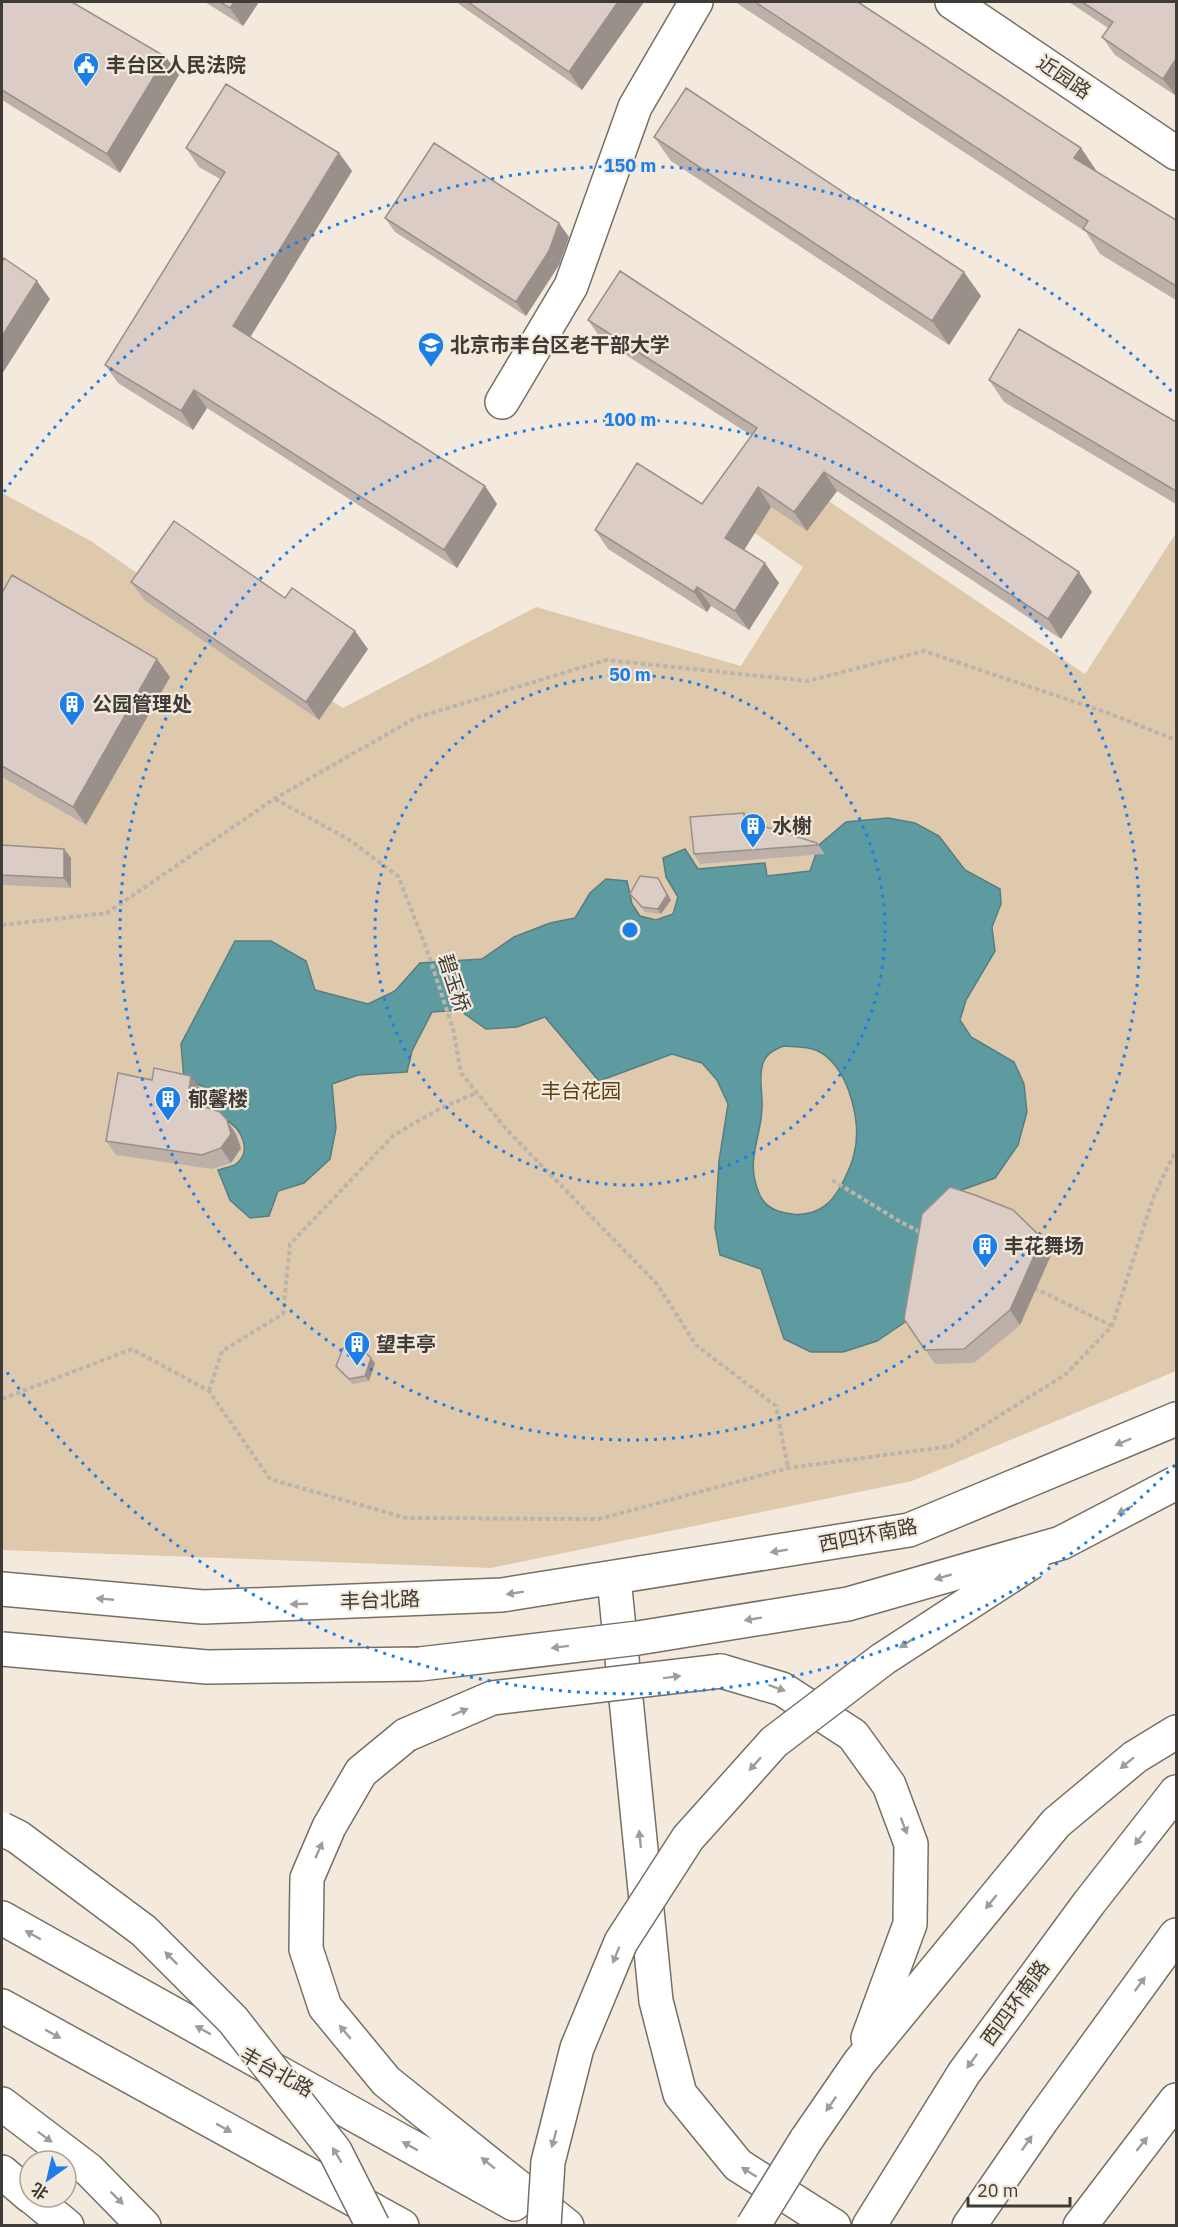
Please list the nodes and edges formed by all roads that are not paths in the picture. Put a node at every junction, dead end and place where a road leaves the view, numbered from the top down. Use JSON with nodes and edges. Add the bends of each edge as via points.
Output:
{"nodes":[{"id":1,"x":696,"y":2,"type":"edge"},
{"id":2,"x":952,"y":2,"type":"edge"},
{"id":3,"x":1176,"y":153,"type":"edge"},
{"id":4,"x":502,"y":402,"type":"dead end"},
{"id":5,"x":1176,"y":1419,"type":"edge"},
{"id":6,"x":1176,"y":1483,"type":"edge"},
{"id":7,"x":1061,"y":1543,"type":"junction"},
{"id":8,"x":614,"y":1578,"type":"junction"},
{"id":9,"x":2,"y":1589,"type":"edge"},
{"id":10,"x":2,"y":1649,"type":"edge"},
{"id":11,"x":1176,"y":1732,"type":"edge"},
{"id":12,"x":1176,"y":1792,"type":"edge"},
{"id":13,"x":2,"y":1828,"type":"edge"},
{"id":14,"x":2,"y":1917,"type":"edge"},
{"id":15,"x":1176,"y":1935,"type":"edge"},
{"id":16,"x":2,"y":2006,"type":"edge"},
{"id":17,"x":859,"y":2063,"type":"junction"},
{"id":18,"x":1176,"y":2100,"type":"edge"},
{"id":19,"x":2,"y":2104,"type":"edge"},
{"id":20,"x":2,"y":2172,"type":"edge"},
{"id":21,"x":18,"y":2185,"type":"edge"},
{"id":22,"x":47,"y":2209,"type":"edge"},
{"id":23,"x":67,"y":2226,"type":"edge"},
{"id":24,"x":144,"y":2226,"type":"edge"},
{"id":25,"x":373,"y":2226,"type":"edge"},
{"id":26,"x":402,"y":2226,"type":"edge"},
{"id":27,"x":544,"y":2226,"type":"edge"},
{"id":28,"x":553,"y":2226,"type":"edge"},
{"id":29,"x":567,"y":2226,"type":"edge"},
{"id":30,"x":753,"y":2226,"type":"edge"},
{"id":31,"x":834,"y":2226,"type":"edge"},
{"id":32,"x":869,"y":2226,"type":"edge"},
{"id":33,"x":969,"y":2226,"type":"edge"},
{"id":34,"x":1080,"y":2226,"type":"edge"}],
"edges":[{"from":1,"to":4,"type":"main road","via":[[635,107],[571,286]]},
{"from":2,"to":3,"type":"main road","name":"近园路"},
{"from":5,"to":8,"type":"main road","name":"西四环南路","one_way":true,"via":[[909,1530]]},
{"from":6,"to":7,"type":"main road","one_way":true,"bridge":true},
{"from":7,"to":10,"type":"main road","one_way":true,"bridge":true,"via":[[848,1604],[638,1638],[420,1664],[207,1667]]},
{"from":7,"to":27,"type":"main road","one_way":true,"bridge":true,"via":[[883,1659],[774,1742],[688,1838],[621,1942],[577,2048],[548,2162]]},
{"from":8,"to":9,"type":"main road","name":"丰台北路","one_way":true,"via":[[502,1595],[203,1607]]},
{"from":31,"to":8,"type":"main road","one_way":true,"via":[[738,2165],[680,2094],[656,2001]]},
{"from":11,"to":17,"type":"main road","one_way":true,"via":[[1135,1757],[1056,1823]]},
{"from":12,"to":32,"type":"main road","name":"西四环南路","one_way":true,"via":[[964,2073]]},
{"from":25,"to":13,"type":"main road","one_way":true,"bridge":true,"via":[[335,2151],[233,2020],[144,1931]]},
{"from":28,"to":14,"type":"main road","name":"丰台北路","one_way":true},
{"from":33,"to":15,"type":"main road","one_way":true},
{"from":16,"to":26,"type":"main road","one_way":true},
{"from":29,"to":17,"type":"main road","one_way":true,"bridge":true,"via":[[386,2081],[325,2007],[309,1959],[307,1878],[329,1827],[361,1772],[406,1735],[492,1698],[721,1671],[782,1689],[854,1735],[889,1785],[911,1844],[910,1924]]},
{"from":17,"to":30,"type":"main road","one_way":true,"bridge":true},
{"from":34,"to":18,"type":"main road","one_way":true},
{"from":19,"to":24,"type":"main road","one_way":true,"via":[[89,2170]]},
{"from":20,"to":21,"type":"main road"},
{"from":22,"to":23,"type":"main road"}]}
